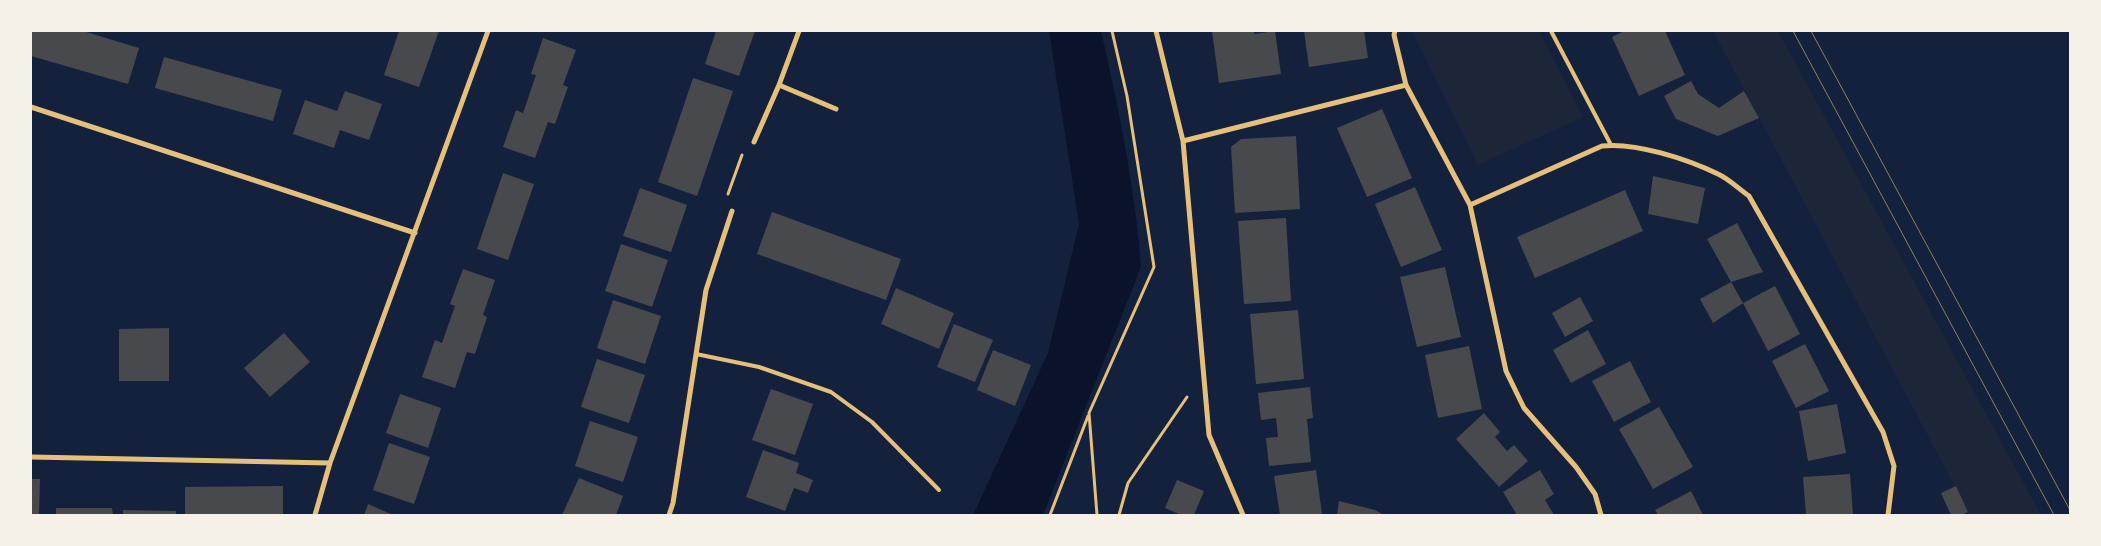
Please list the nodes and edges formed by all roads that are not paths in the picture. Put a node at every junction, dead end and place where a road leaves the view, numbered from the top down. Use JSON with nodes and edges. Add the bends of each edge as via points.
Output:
{"nodes":[{"id":1,"x":488,"y":31,"type":"edge"},
{"id":2,"x":799,"y":31,"type":"edge"},
{"id":3,"x":1156,"y":31,"type":"edge"},
{"id":4,"x":1395,"y":31,"type":"edge"},
{"id":5,"x":1551,"y":31,"type":"edge"},
{"id":6,"x":779,"y":85,"type":"junction"},
{"id":7,"x":1406,"y":85,"type":"junction"},
{"id":8,"x":31,"y":107,"type":"edge"},
{"id":9,"x":836,"y":109,"type":"dead end"},
{"id":10,"x":754,"y":142,"type":"road end"},
{"id":11,"x":1183,"y":142,"type":"junction"},
{"id":12,"x":1611,"y":145,"type":"junction"},
{"id":13,"x":1470,"y":205,"type":"junction"},
{"id":14,"x":732,"y":211,"type":"road end"},
{"id":15,"x":415,"y":233,"type":"junction"},
{"id":16,"x":696,"y":354,"type":"junction"},
{"id":17,"x":31,"y":457,"type":"edge"},
{"id":18,"x":330,"y":464,"type":"junction"},
{"id":19,"x":939,"y":490,"type":"dead end"},
{"id":20,"x":315,"y":515,"type":"edge"},
{"id":21,"x":669,"y":515,"type":"edge"},
{"id":22,"x":1243,"y":515,"type":"edge"},
{"id":23,"x":1601,"y":515,"type":"edge"},
{"id":24,"x":1888,"y":515,"type":"edge"}],
"edges":[{"from":1,"to":15,"type":"street"},
{"from":2,"to":6,"type":"street"},
{"from":3,"to":11,"type":"street"},
{"from":4,"to":7,"type":"street"},
{"from":5,"to":12,"type":"lane"},
{"from":6,"to":9,"type":"street"},
{"from":6,"to":10,"type":"street"},
{"from":7,"to":11,"type":"street"},
{"from":7,"to":13,"type":"street"},
{"from":8,"to":15,"type":"street"},
{"from":11,"to":22,"type":"street","via":[[1209,435]]},
{"from":12,"to":13,"type":"street","via":[[1602,146]]},
{"from":12,"to":24,"type":"street","via":[[1642,147],[1719,174],[1750,196],[1883,432],[1894,466]]},
{"from":13,"to":23,"type":"street","via":[[1506,371],[1524,408],[1576,466],[1595,494]]},
{"from":14,"to":16,"type":"street","via":[[706,290]]},
{"from":15,"to":18,"type":"street"},
{"from":16,"to":19,"type":"lane","via":[[759,367],[831,392],[872,422]]},
{"from":16,"to":21,"type":"street"},
{"from":17,"to":18,"type":"street"},
{"from":18,"to":20,"type":"street"}]}
